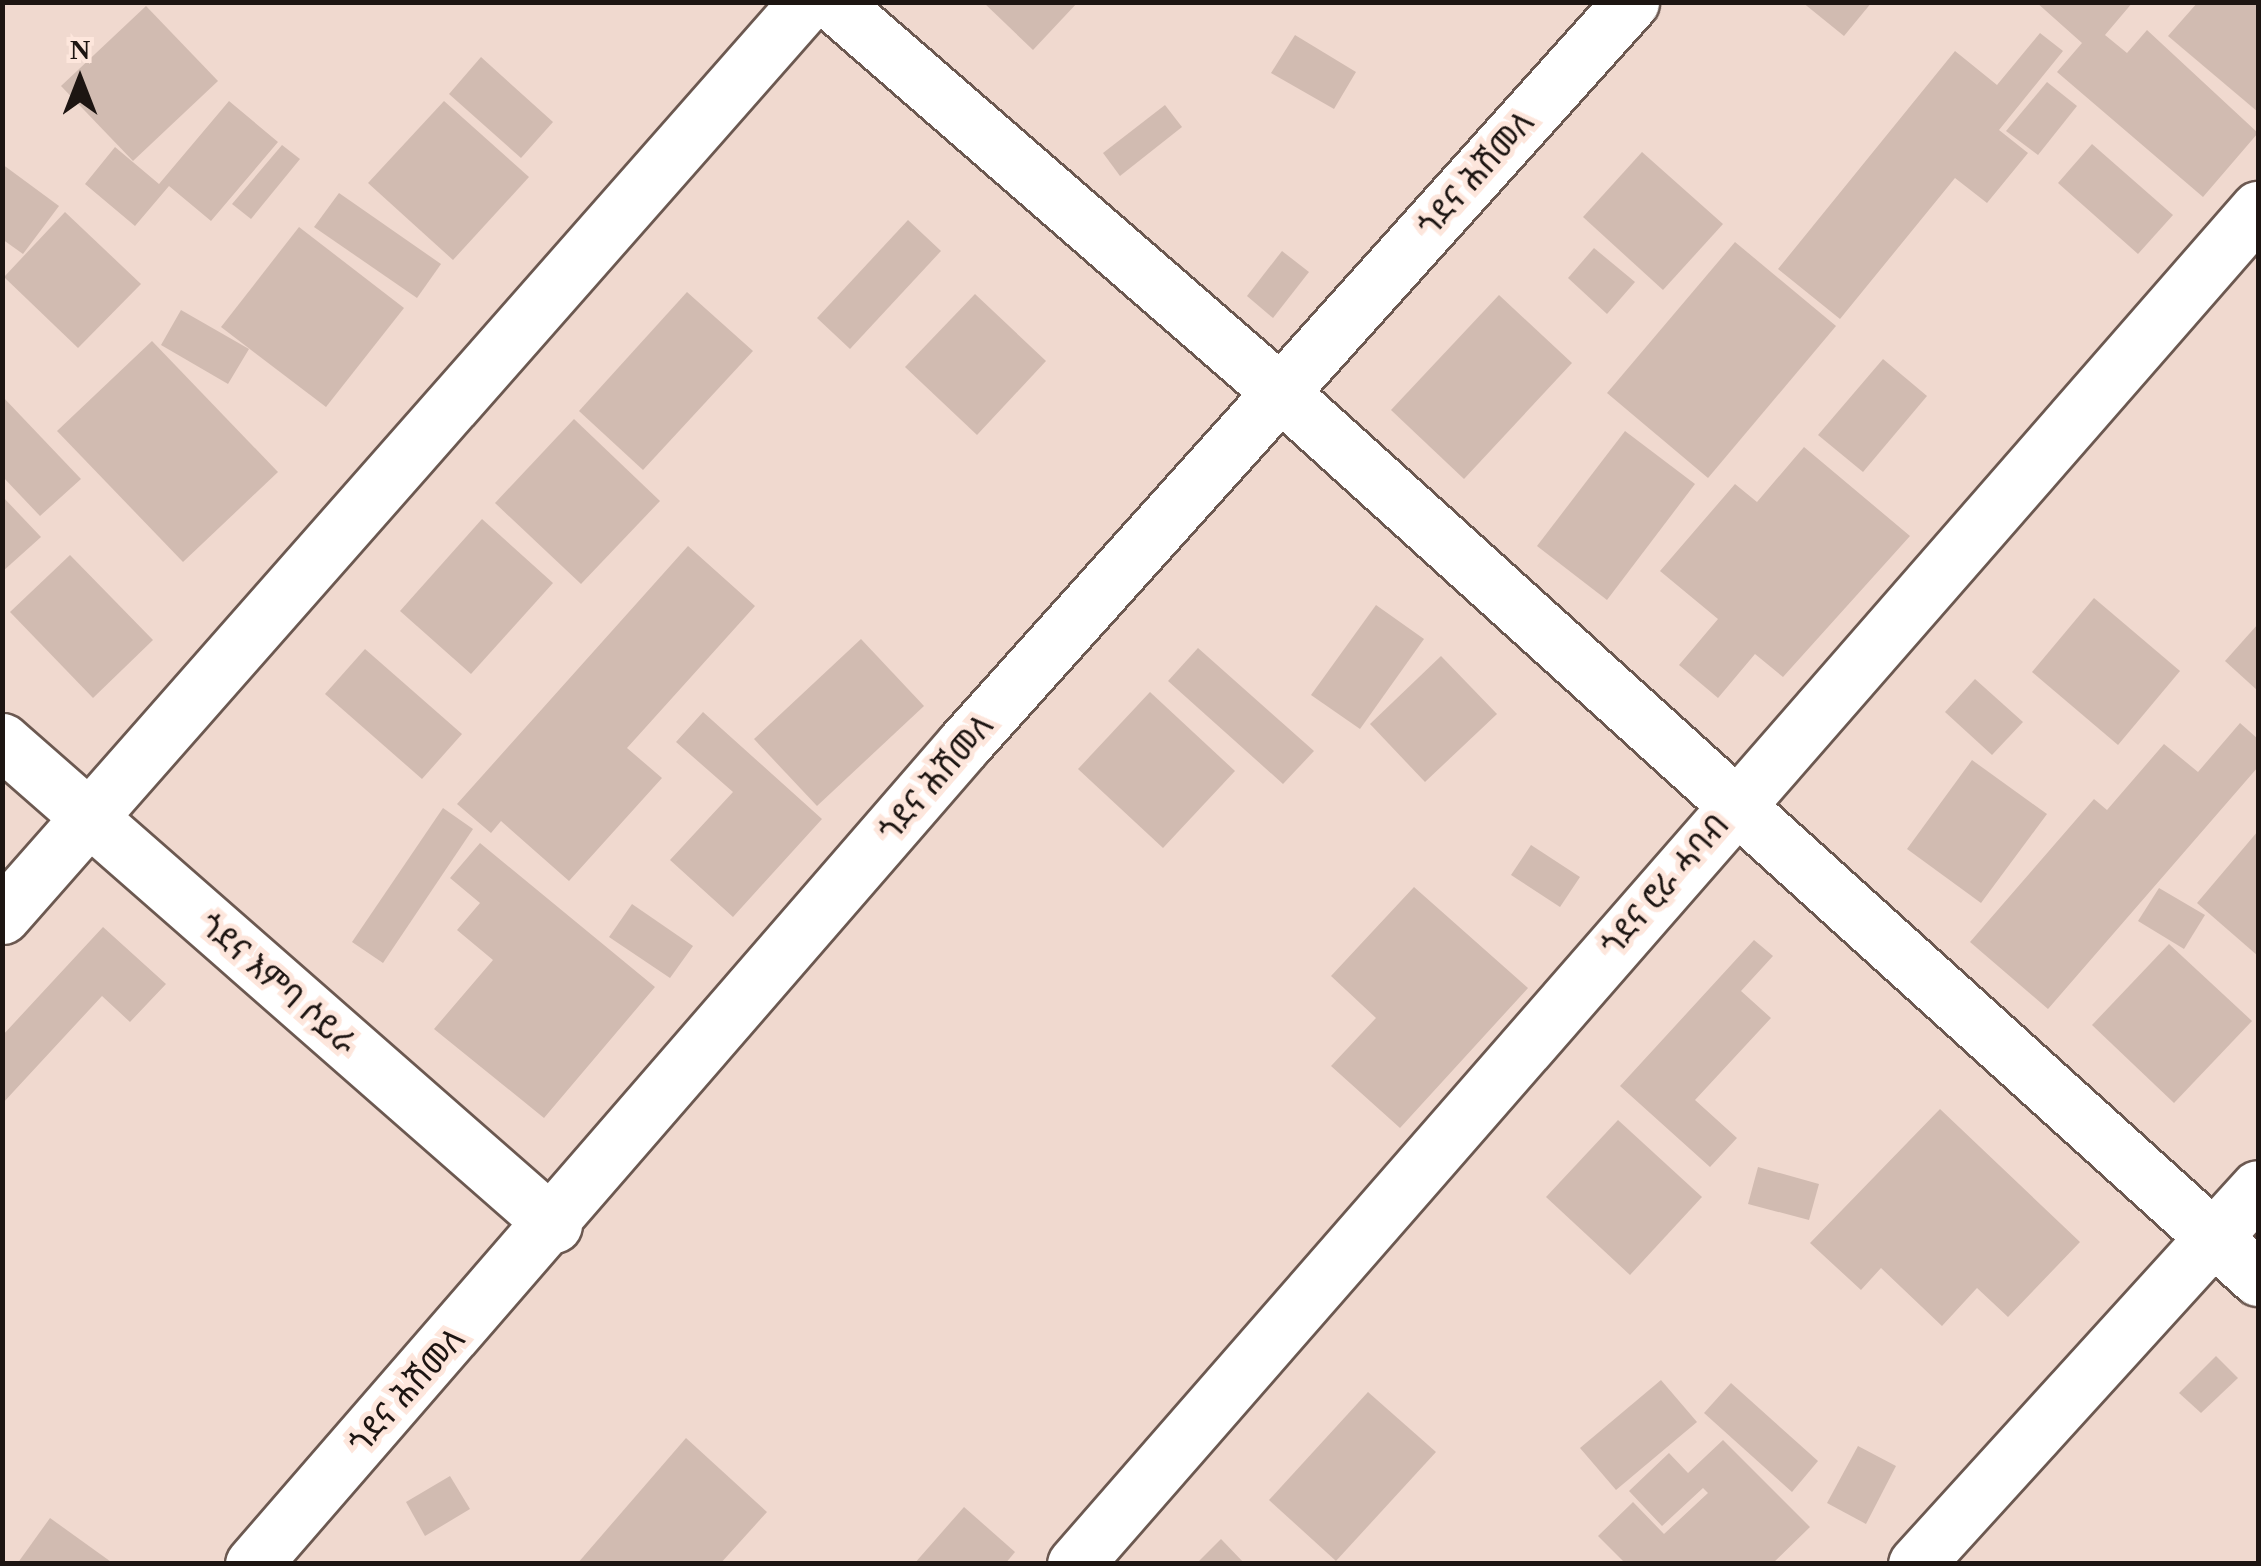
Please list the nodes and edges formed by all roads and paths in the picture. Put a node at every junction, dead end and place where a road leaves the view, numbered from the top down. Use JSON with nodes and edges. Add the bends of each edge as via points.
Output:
{"nodes":[{"id":1,"x":807,"y":2,"type":"edge"},
{"id":2,"x":832,"y":2,"type":"edge"},
{"id":3,"x":1631,"y":2,"type":"edge"},
{"id":4,"x":2258,"y":210,"type":"edge"},
{"id":5,"x":1280,"y":392,"type":"junction"},
{"id":6,"x":2,"y":741,"type":"edge"},
{"id":7,"x":1733,"y":806,"type":"junction"},
{"id":8,"x":91,"y":821,"type":"junction"},
{"id":9,"x":2,"y":916,"type":"edge"},
{"id":10,"x":2258,"y":1188,"type":"edge"},
{"id":11,"x":554,"y":1224,"type":"junction"},
{"id":12,"x":2215,"y":1239,"type":"junction"},
{"id":13,"x":2258,"y":1278,"type":"edge"},
{"id":14,"x":253,"y":1564,"type":"edge"},
{"id":15,"x":1076,"y":1564,"type":"edge"},
{"id":16,"x":1916,"y":1564,"type":"edge"}],
"edges":[{"from":1,"to":8,"type":"street"},
{"from":2,"to":5,"type":"street"},
{"from":3,"to":5,"type":"street","name":"ጎደና ሕሽመለ"},
{"from":4,"to":7,"type":"street","name":"ጎደና ሮራ ሓባብ"},
{"from":5,"to":7,"type":"street"},
{"from":5,"to":11,"type":"street","name":"ጎደና ሕሽመለ","via":[[964,744]]},
{"from":6,"to":8,"type":"street","name":"ጎደና እምባ ሶይራ"},
{"from":7,"to":12,"type":"street"},
{"from":7,"to":15,"type":"street","name":"ጎደና ሮራ ሓባብ"},
{"from":8,"to":9,"type":"street"},
{"from":8,"to":11,"type":"street","name":"ጎደና እምባ ሶይራ"},
{"from":10,"to":12,"type":"street"},
{"from":11,"to":14,"type":"street","name":"ጎደና ሕሽመለ"},
{"from":12,"to":13,"type":"street"},
{"from":12,"to":16,"type":"street"}]}
